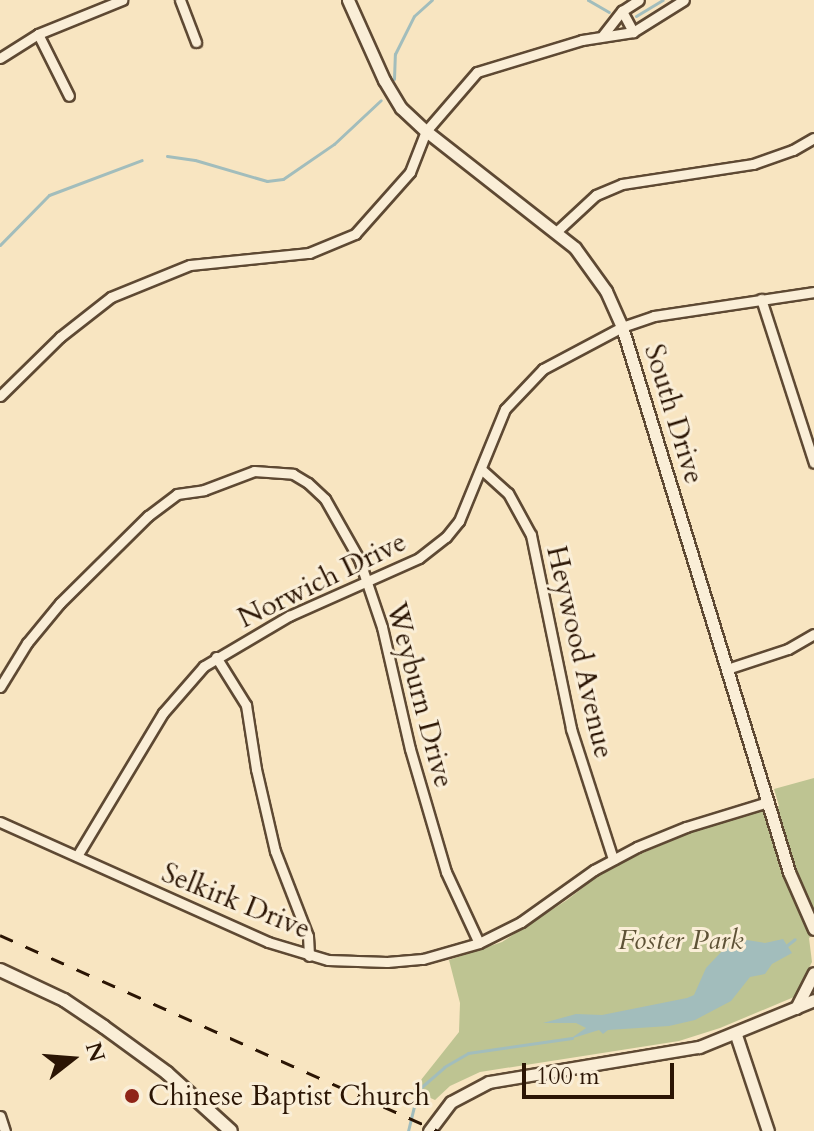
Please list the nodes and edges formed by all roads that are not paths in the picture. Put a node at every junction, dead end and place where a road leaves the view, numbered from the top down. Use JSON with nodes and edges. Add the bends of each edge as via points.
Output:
{"nodes":[{"id":1,"x":122,"y":0,"type":"edge"},
{"id":2,"x":180,"y":0,"type":"edge"},
{"id":3,"x":348,"y":0,"type":"edge"},
{"id":4,"x":639,"y":0,"type":"edge"},
{"id":5,"x":684,"y":0,"type":"edge"},
{"id":6,"x":622,"y":11,"type":"junction"},
{"id":7,"x":633,"y":32,"type":"junction"},
{"id":8,"x":38,"y":34,"type":"junction"},
{"id":9,"x":603,"y":35,"type":"junction"},
{"id":10,"x":196,"y":42,"type":"dead end"},
{"id":11,"x":0,"y":58,"type":"edge"},
{"id":12,"x":69,"y":96,"type":"dead end"},
{"id":13,"x":426,"y":131,"type":"junction"},
{"id":14,"x":814,"y":138,"type":"edge"},
{"id":15,"x":556,"y":232,"type":"junction"},
{"id":16,"x":814,"y":292,"type":"edge"},
{"id":17,"x":761,"y":299,"type":"junction"},
{"id":18,"x":622,"y":327,"type":"junction"},
{"id":19,"x":0,"y":396,"type":"edge"},
{"id":20,"x":814,"y":463,"type":"edge"},
{"id":21,"x":481,"y":469,"type":"junction"},
{"id":22,"x":367,"y":581,"type":"junction"},
{"id":23,"x":814,"y":634,"type":"edge"},
{"id":24,"x":216,"y":657,"type":"junction"},
{"id":25,"x":727,"y":669,"type":"junction"},
{"id":26,"x":0,"y":687,"type":"edge"},
{"id":27,"x":768,"y":802,"type":"junction"},
{"id":28,"x":0,"y":822,"type":"edge"},
{"id":29,"x":77,"y":856,"type":"junction"},
{"id":30,"x":613,"y":859,"type":"junction"},
{"id":31,"x":814,"y":929,"type":"edge"},
{"id":32,"x":479,"y":943,"type":"junction"},
{"id":33,"x":309,"y":956,"type":"junction"},
{"id":34,"x":0,"y":970,"type":"edge"},
{"id":35,"x":814,"y":973,"type":"edge"},
{"id":36,"x":814,"y":1000,"type":"edge"},
{"id":37,"x":796,"y":1009,"type":"junction"},
{"id":38,"x":736,"y":1035,"type":"junction"},
{"id":39,"x":0,"y":1116,"type":"edge"},
{"id":40,"x":5,"y":1131,"type":"edge"},
{"id":41,"x":231,"y":1131,"type":"edge"},
{"id":42,"x":429,"y":1131,"type":"edge"},
{"id":43,"x":768,"y":1131,"type":"edge"}],
"edges":[{"from":1,"to":8,"type":"street"},
{"from":2,"to":10,"type":"street"},
{"from":3,"to":13,"type":"street","name":"South Drive","via":[[384,80],[401,108]]},
{"from":4,"to":6,"type":"street"},
{"from":5,"to":7,"type":"street"},
{"from":6,"to":7,"type":"street"},
{"from":6,"to":9,"type":"street"},
{"from":7,"to":9,"type":"street"},
{"from":8,"to":11,"type":"street"},
{"from":8,"to":12,"type":"street"},
{"from":9,"to":13,"type":"street","via":[[477,72]]},
{"from":13,"to":15,"type":"street","name":"South Drive"},
{"from":13,"to":19,"type":"street","via":[[410,172],[355,234],[309,253],[190,265],[111,297],[60,337]]},
{"from":14,"to":15,"type":"street","via":[[741,167],[622,184],[596,195]]},
{"from":15,"to":18,"type":"street","name":"South Drive","via":[[591,270]]},
{"from":16,"to":17,"type":"street","name":"Norwich Drive"},
{"from":17,"to":18,"type":"street","name":"Norwich Drive","via":[[654,316]]},
{"from":17,"to":20,"type":"street"},
{"from":18,"to":21,"type":"street","name":"Norwich Drive","via":[[568,354],[524,387],[505,409]]},
{"from":18,"to":25,"type":"street","name":"South Drive"},
{"from":21,"to":22,"type":"street","name":"Norwich Drive","via":[[459,521],[446,537],[419,558]]},
{"from":21,"to":30,"type":"street","name":"Heywood Avenue","via":[[508,493],[527,524],[571,729]]},
{"from":22,"to":24,"type":"street","name":"Norwich Drive"},
{"from":22,"to":26,"type":"street","name":"Weyburn Drive","via":[[347,535],[308,483],[275,470],[236,476],[204,490],[177,494],[148,516],[60,603]]},
{"from":22,"to":32,"type":"street","name":"Weyburn Drive","via":[[446,872]]},
{"from":23,"to":25,"type":"street","via":[[788,649]]},
{"from":24,"to":29,"type":"street","name":"Norwich Drive","via":[[163,713]]},
{"from":24,"to":33,"type":"street","via":[[246,705],[275,851],[308,936]]},
{"from":25,"to":27,"type":"street","name":"South Drive"},
{"from":27,"to":30,"type":"street","name":"Selkirk Drive","via":[[667,834]]},
{"from":27,"to":31,"type":"street","name":"South Drive","via":[[789,872]]},
{"from":28,"to":29,"type":"street","name":"Selkirk Drive"},
{"from":29,"to":33,"type":"street","name":"Selkirk Drive"},
{"from":30,"to":32,"type":"street","name":"Selkirk Drive","via":[[521,922]]},
{"from":32,"to":33,"type":"street","name":"Selkirk Drive","via":[[423,959],[387,962]]},
{"from":34,"to":41,"type":"main road","via":[[64,1000],[104,1027],[167,1073]]},
{"from":35,"to":37,"type":"street"},
{"from":36,"to":37,"type":"street"},
{"from":37,"to":38,"type":"street"},
{"from":38,"to":42,"type":"street","via":[[670,1054],[489,1082],[451,1102]]},
{"from":38,"to":43,"type":"street"},
{"from":39,"to":40,"type":"street"}]}
